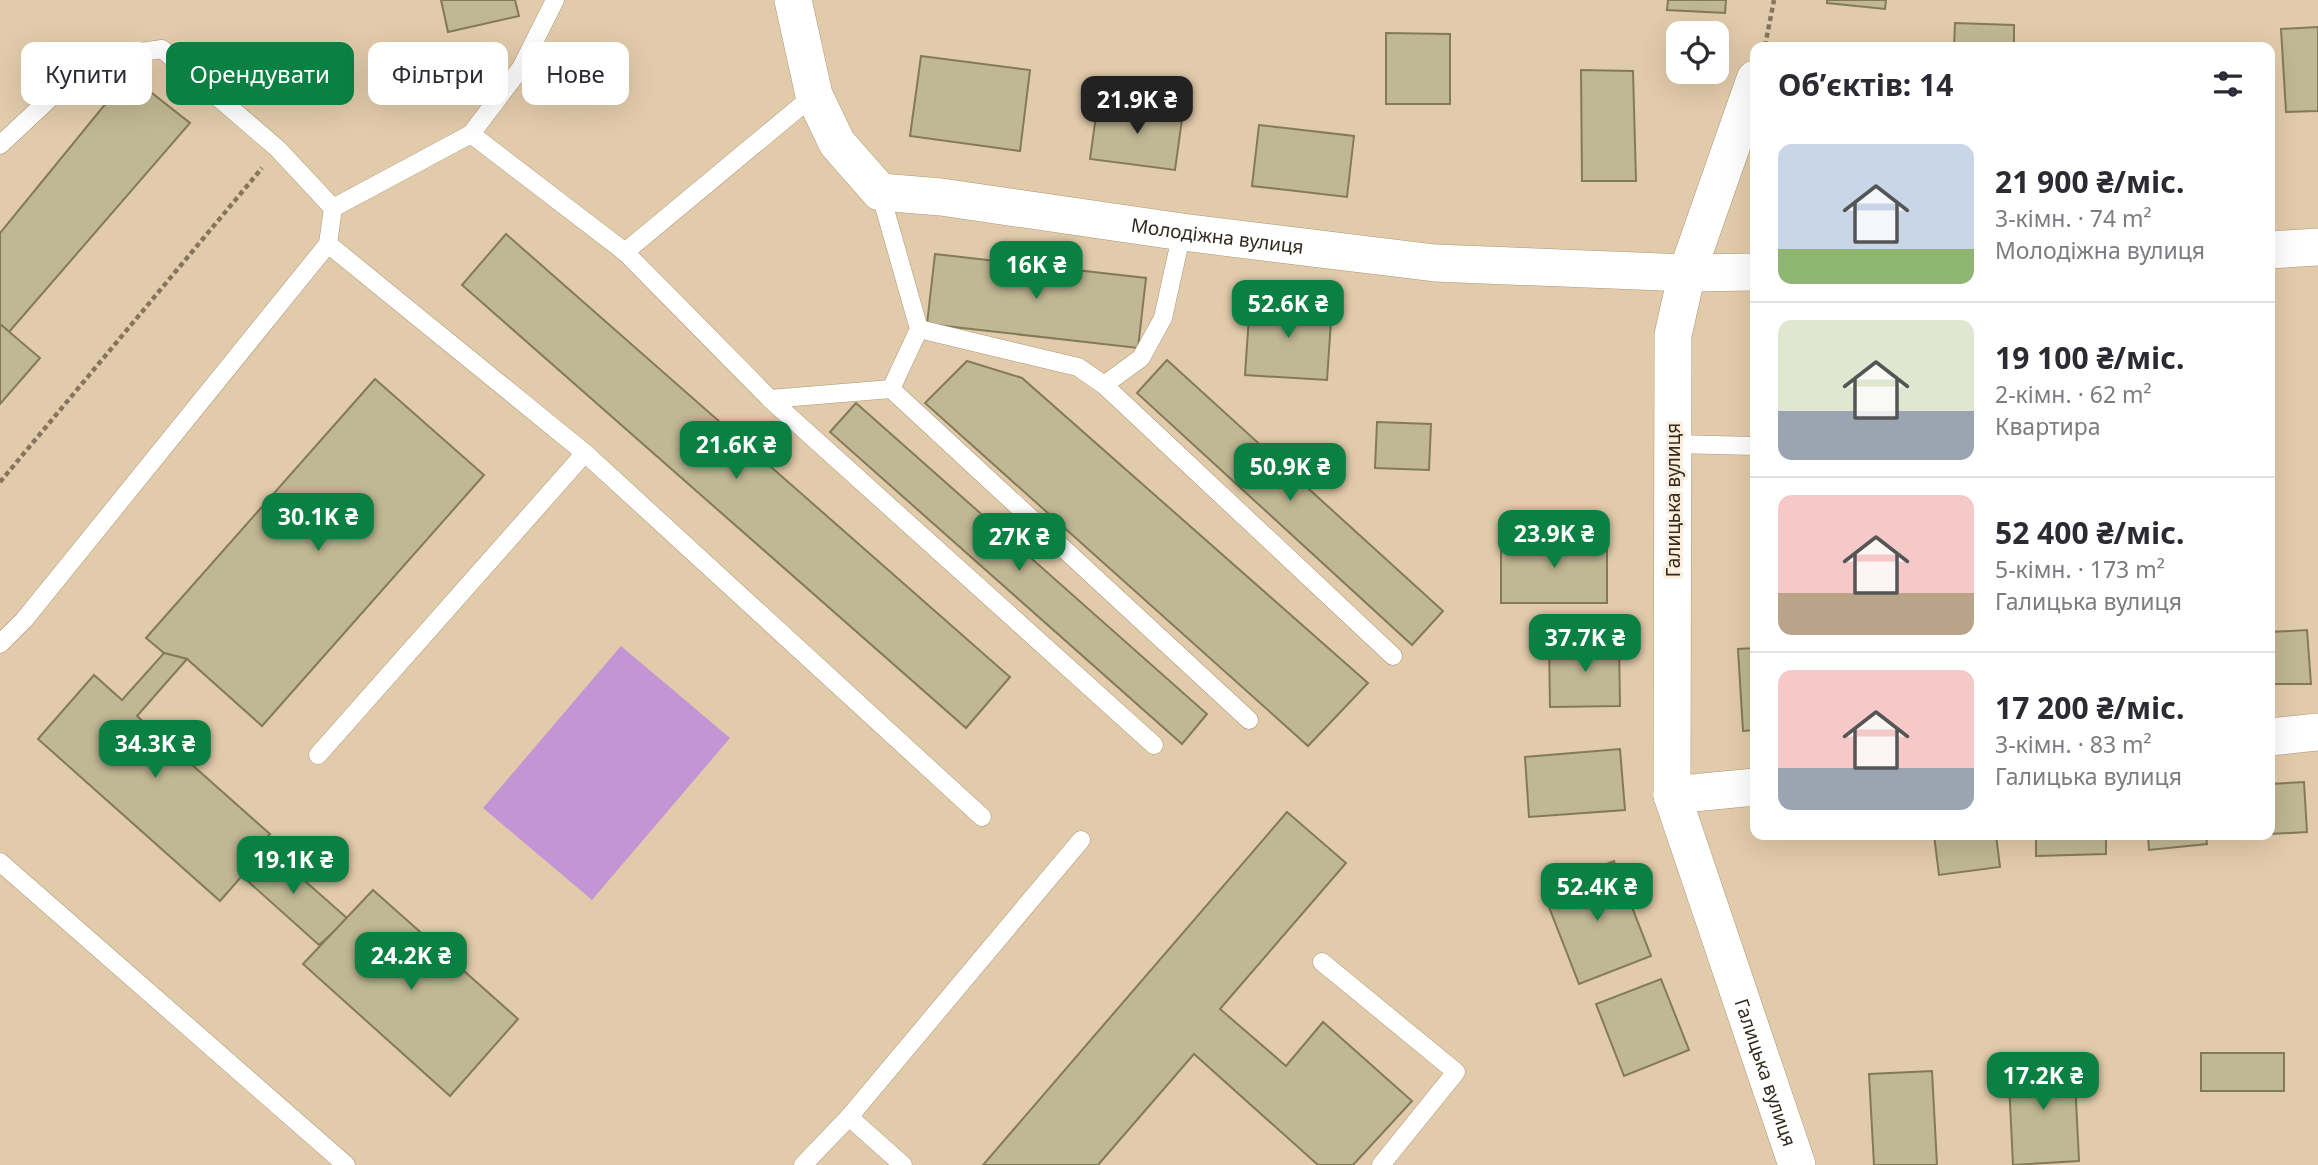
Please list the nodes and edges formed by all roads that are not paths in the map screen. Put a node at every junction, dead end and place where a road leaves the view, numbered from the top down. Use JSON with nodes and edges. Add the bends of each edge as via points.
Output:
{"nodes":[{"id":1,"x":555,"y":0,"type":"edge"},
{"id":2,"x":793,"y":0,"type":"edge"},
{"id":3,"x":1750,"y":93,"type":"edge"},
{"id":4,"x":814,"y":95,"type":"junction"},
{"id":5,"x":471,"y":134,"type":"junction"},
{"id":6,"x":0,"y":145,"type":"edge"},
{"id":7,"x":880,"y":192,"type":"junction"},
{"id":8,"x":333,"y":208,"type":"junction"},
{"id":9,"x":1182,"y":232,"type":"junction"},
{"id":10,"x":328,"y":244,"type":"junction"},
{"id":11,"x":2318,"y":247,"type":"edge"},
{"id":12,"x":2275,"y":250,"type":"edge"},
{"id":13,"x":625,"y":253,"type":"junction"},
{"id":14,"x":1750,"y":272,"type":"edge"},
{"id":15,"x":1687,"y":273,"type":"junction"},
{"id":16,"x":919,"y":329,"type":"junction"},
{"id":17,"x":1104,"y":385,"type":"junction"},
{"id":18,"x":891,"y":389,"type":"junction"},
{"id":19,"x":770,"y":399,"type":"junction"},
{"id":20,"x":1674,"y":444,"type":"junction"},
{"id":21,"x":1750,"y":446,"type":"edge"},
{"id":22,"x":586,"y":453,"type":"junction"},
{"id":23,"x":0,"y":644,"type":"edge"},
{"id":24,"x":1394,"y":656,"type":"dead end"},
{"id":25,"x":1249,"y":720,"type":"dead end"},
{"id":26,"x":2318,"y":732,"type":"edge"},
{"id":27,"x":2275,"y":736,"type":"edge"},
{"id":28,"x":1154,"y":745,"type":"dead end"},
{"id":29,"x":318,"y":755,"type":"dead end"},
{"id":30,"x":1750,"y":787,"type":"edge"},
{"id":31,"x":1672,"y":795,"type":"junction"},
{"id":32,"x":982,"y":817,"type":"dead end"},
{"id":33,"x":1081,"y":840,"type":"dead end"},
{"id":34,"x":0,"y":862,"type":"edge"},
{"id":35,"x":1322,"y":962,"type":"dead end"},
{"id":36,"x":849,"y":1117,"type":"junction"},
{"id":37,"x":346,"y":1165,"type":"edge"},
{"id":38,"x":803,"y":1165,"type":"edge"},
{"id":39,"x":903,"y":1165,"type":"edge"},
{"id":40,"x":1381,"y":1165,"type":"edge"},
{"id":41,"x":1797,"y":1165,"type":"edge"}],
"edges":[{"from":1,"to":5,"type":"lane","via":[[521,68]]},
{"from":2,"to":4,"type":"street"},
{"from":3,"to":15,"type":"street","name":"Галицька вулиця"},
{"from":4,"to":7,"type":"street","via":[[838,143]]},
{"from":4,"to":13,"type":"lane"},
{"from":5,"to":8,"type":"lane"},
{"from":5,"to":13,"type":"lane"},
{"from":6,"to":8,"type":"lane","via":[[92,59],[162,49],[278,149]]},
{"from":7,"to":9,"type":"street","name":"Молодіжна вулиця"},
{"from":7,"to":16,"type":"lane"},
{"from":8,"to":10,"type":"lane"},
{"from":9,"to":15,"type":"street","name":"Молодіжна вулиця","via":[[1434,263]]},
{"from":9,"to":17,"type":"lane","via":[[1163,318],[1141,358]]},
{"from":10,"to":22,"type":"lane"},
{"from":10,"to":23,"type":"lane"},
{"from":11,"to":12,"type":"street"},
{"from":13,"to":19,"type":"lane"},
{"from":14,"to":15,"type":"street","name":"Молодіжна вулиця"},
{"from":15,"to":20,"type":"street","name":"Галицька вулиця","via":[[1673,335]]},
{"from":16,"to":17,"type":"lane","via":[[1078,367]]},
{"from":16,"to":18,"type":"lane"},
{"from":17,"to":24,"type":"lane"},
{"from":18,"to":19,"type":"lane"},
{"from":18,"to":25,"type":"lane"},
{"from":19,"to":28,"type":"lane"},
{"from":20,"to":21,"type":"lane"},
{"from":20,"to":31,"type":"street","name":"Галицька вулиця"},
{"from":22,"to":29,"type":"lane"},
{"from":22,"to":32,"type":"lane"},
{"from":26,"to":27,"type":"street"},
{"from":30,"to":31,"type":"street"},
{"from":31,"to":41,"type":"street","name":"Галицька вулиця"},
{"from":33,"to":36,"type":"lane"},
{"from":34,"to":37,"type":"lane"},
{"from":35,"to":40,"type":"lane","via":[[1456,1072]]},
{"from":36,"to":38,"type":"lane"},
{"from":36,"to":39,"type":"lane"}]}
